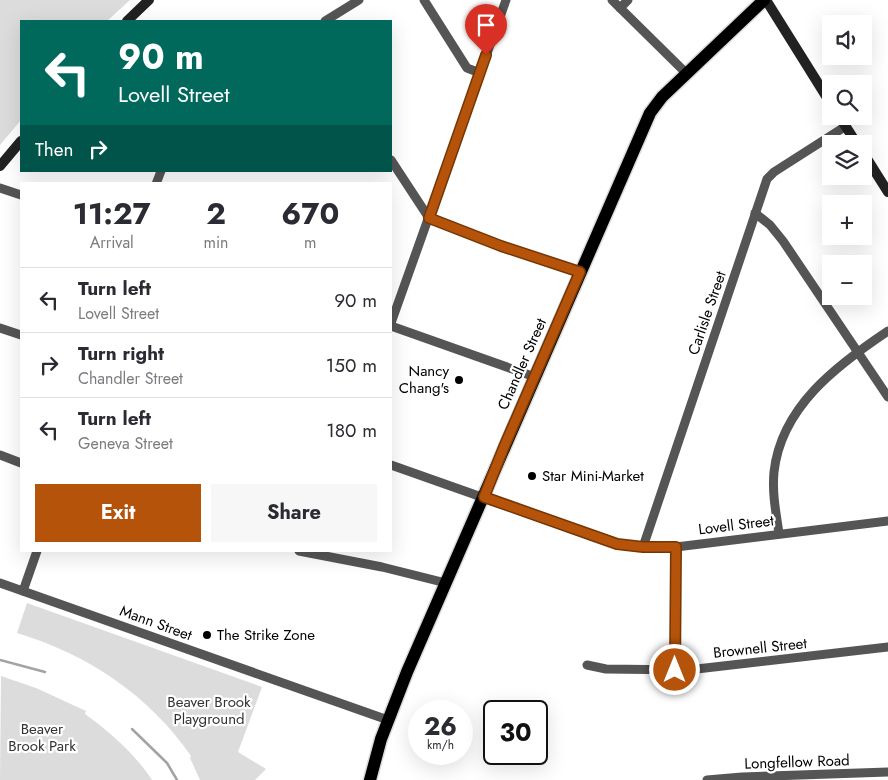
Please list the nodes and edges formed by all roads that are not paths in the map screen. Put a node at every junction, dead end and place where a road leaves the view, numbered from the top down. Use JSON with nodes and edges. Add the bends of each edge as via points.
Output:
{"nodes":[{"id":1,"x":149,"y":0,"type":"edge"},
{"id":2,"x":359,"y":0,"type":"edge"},
{"id":3,"x":424,"y":0,"type":"edge"},
{"id":4,"x":506,"y":0,"type":"edge"},
{"id":5,"x":612,"y":0,"type":"edge"},
{"id":6,"x":628,"y":0,"type":"edge"},
{"id":7,"x":765,"y":0,"type":"edge"},
{"id":8,"x":620,"y":8,"type":"junction"},
{"id":9,"x":128,"y":20,"type":"edge"},
{"id":10,"x":327,"y":20,"type":"edge"},
{"id":11,"x":480,"y":73,"type":"junction"},
{"id":12,"x":686,"y":73,"type":"junction"},
{"id":13,"x":822,"y":90,"type":"edge"},
{"id":14,"x":846,"y":126,"type":"joint"},
{"id":15,"x":852,"y":135,"type":"edge"},
{"id":16,"x":20,"y":142,"type":"edge"},
{"id":17,"x":392,"y":162,"type":"edge"},
{"id":18,"x":0,"y":166,"type":"edge"},
{"id":19,"x":872,"y":167,"type":"edge"},
{"id":20,"x":0,"y":188,"type":"edge"},
{"id":21,"x":888,"y":192,"type":"edge"},
{"id":22,"x":20,"y":195,"type":"edge"},
{"id":23,"x":755,"y":213,"type":"junction"},
{"id":24,"x":429,"y":218,"type":"junction"},
{"id":25,"x":580,"y":272,"type":"junction"},
{"id":26,"x":392,"y":321,"type":"edge"},
{"id":27,"x":392,"y":324,"type":"edge"},
{"id":28,"x":0,"y":328,"type":"edge"},
{"id":29,"x":888,"y":331,"type":"edge"},
{"id":30,"x":20,"y":335,"type":"edge"},
{"id":31,"x":857,"y":352,"type":"junction"},
{"id":32,"x":535,"y":377,"type":"junction"},
{"id":33,"x":888,"y":397,"type":"edge"},
{"id":34,"x":0,"y":455,"type":"edge"},
{"id":35,"x":20,"y":462,"type":"edge"},
{"id":36,"x":392,"y":465,"type":"edge"},
{"id":37,"x":484,"y":497,"type":"junction"},
{"id":38,"x":888,"y":521,"type":"edge"},
{"id":39,"x":779,"y":534,"type":"junction"},
{"id":40,"x":643,"y":547,"type":"junction"},
{"id":41,"x":676,"y":547,"type":"junction"},
{"id":42,"x":37,"y":552,"type":"edge"},
{"id":43,"x":311,"y":552,"type":"edge"},
{"id":44,"x":0,"y":582,"type":"edge"},
{"id":45,"x":446,"y":583,"type":"junction"},
{"id":46,"x":23,"y":591,"type":"junction"},
{"id":47,"x":888,"y":647,"type":"edge"},
{"id":48,"x":587,"y":665,"type":"dead end"},
{"id":49,"x":675,"y":670,"type":"junction"},
{"id":50,"x":388,"y":720,"type":"junction"},
{"id":51,"x":888,"y":772,"type":"edge"},
{"id":52,"x":833,"y":777,"type":"edge"},
{"id":53,"x":370,"y":780,"type":"edge"},
{"id":54,"x":707,"y":780,"type":"edge"}],
"edges":[{"from":1,"to":9,"type":"street"},
{"from":2,"to":10,"type":"street"},
{"from":3,"to":11,"type":"street","via":[[466,68]]},
{"from":4,"to":11,"type":"street"},
{"from":5,"to":8,"type":"street"},
{"from":6,"to":8,"type":"street"},
{"from":7,"to":12,"type":"main road","name":"Chandler Street"},
{"from":7,"to":13,"type":"street"},
{"from":8,"to":12,"type":"street"},
{"from":11,"to":24,"type":"street"},
{"from":12,"to":25,"type":"main road","name":"Chandler Street","via":[[650,113]]},
{"from":14,"to":15,"type":"street"},
{"from":14,"to":23,"type":"street","name":"Carlisle Street","via":[[774,172],[767,179]]},
{"from":16,"to":18,"type":"street"},
{"from":17,"to":24,"type":"street"},
{"from":19,"to":21,"type":"street"},
{"from":20,"to":22,"type":"street"},
{"from":23,"to":31,"type":"street","via":[[783,241]]},
{"from":23,"to":40,"type":"street","name":"Carlisle Street"},
{"from":24,"to":25,"type":"street"},
{"from":24,"to":26,"type":"street"},
{"from":25,"to":32,"type":"main road","name":"Chandler Street"},
{"from":27,"to":32,"type":"street"},
{"from":28,"to":30,"type":"street"},
{"from":29,"to":31,"type":"street"},
{"from":31,"to":33,"type":"street"},
{"from":31,"to":39,"type":"street","via":[[809,394],[785,433],[774,472],[773,492]]},
{"from":32,"to":37,"type":"main road","name":"Chandler Street"},
{"from":34,"to":35,"type":"street"},
{"from":36,"to":37,"type":"street","name":"Lovell Street"},
{"from":37,"to":40,"type":"street","name":"Lovell Street","via":[[606,541]]},
{"from":37,"to":45,"type":"main road","name":"Chandler Street"},
{"from":38,"to":39,"type":"street","name":"Lovell Street"},
{"from":39,"to":41,"type":"street","name":"Lovell Street"},
{"from":40,"to":41,"type":"street","name":"Lovell Street"},
{"from":41,"to":49,"type":"street"},
{"from":42,"to":46,"type":"street"},
{"from":43,"to":45,"type":"street"},
{"from":44,"to":46,"type":"street","name":"Mann Street"},
{"from":45,"to":50,"type":"main road","name":"Chandler Street"},
{"from":46,"to":50,"type":"street","name":"Mann Street"},
{"from":47,"to":49,"type":"street","name":"Brownell Street"},
{"from":48,"to":49,"type":"street","name":"Brownell Street","via":[[606,669]]},
{"from":50,"to":53,"type":"main road","name":"Chandler Street"},
{"from":51,"to":52,"type":"street","name":"Longfellow Road"},
{"from":52,"to":54,"type":"street","name":"Longfellow Road"}]}
